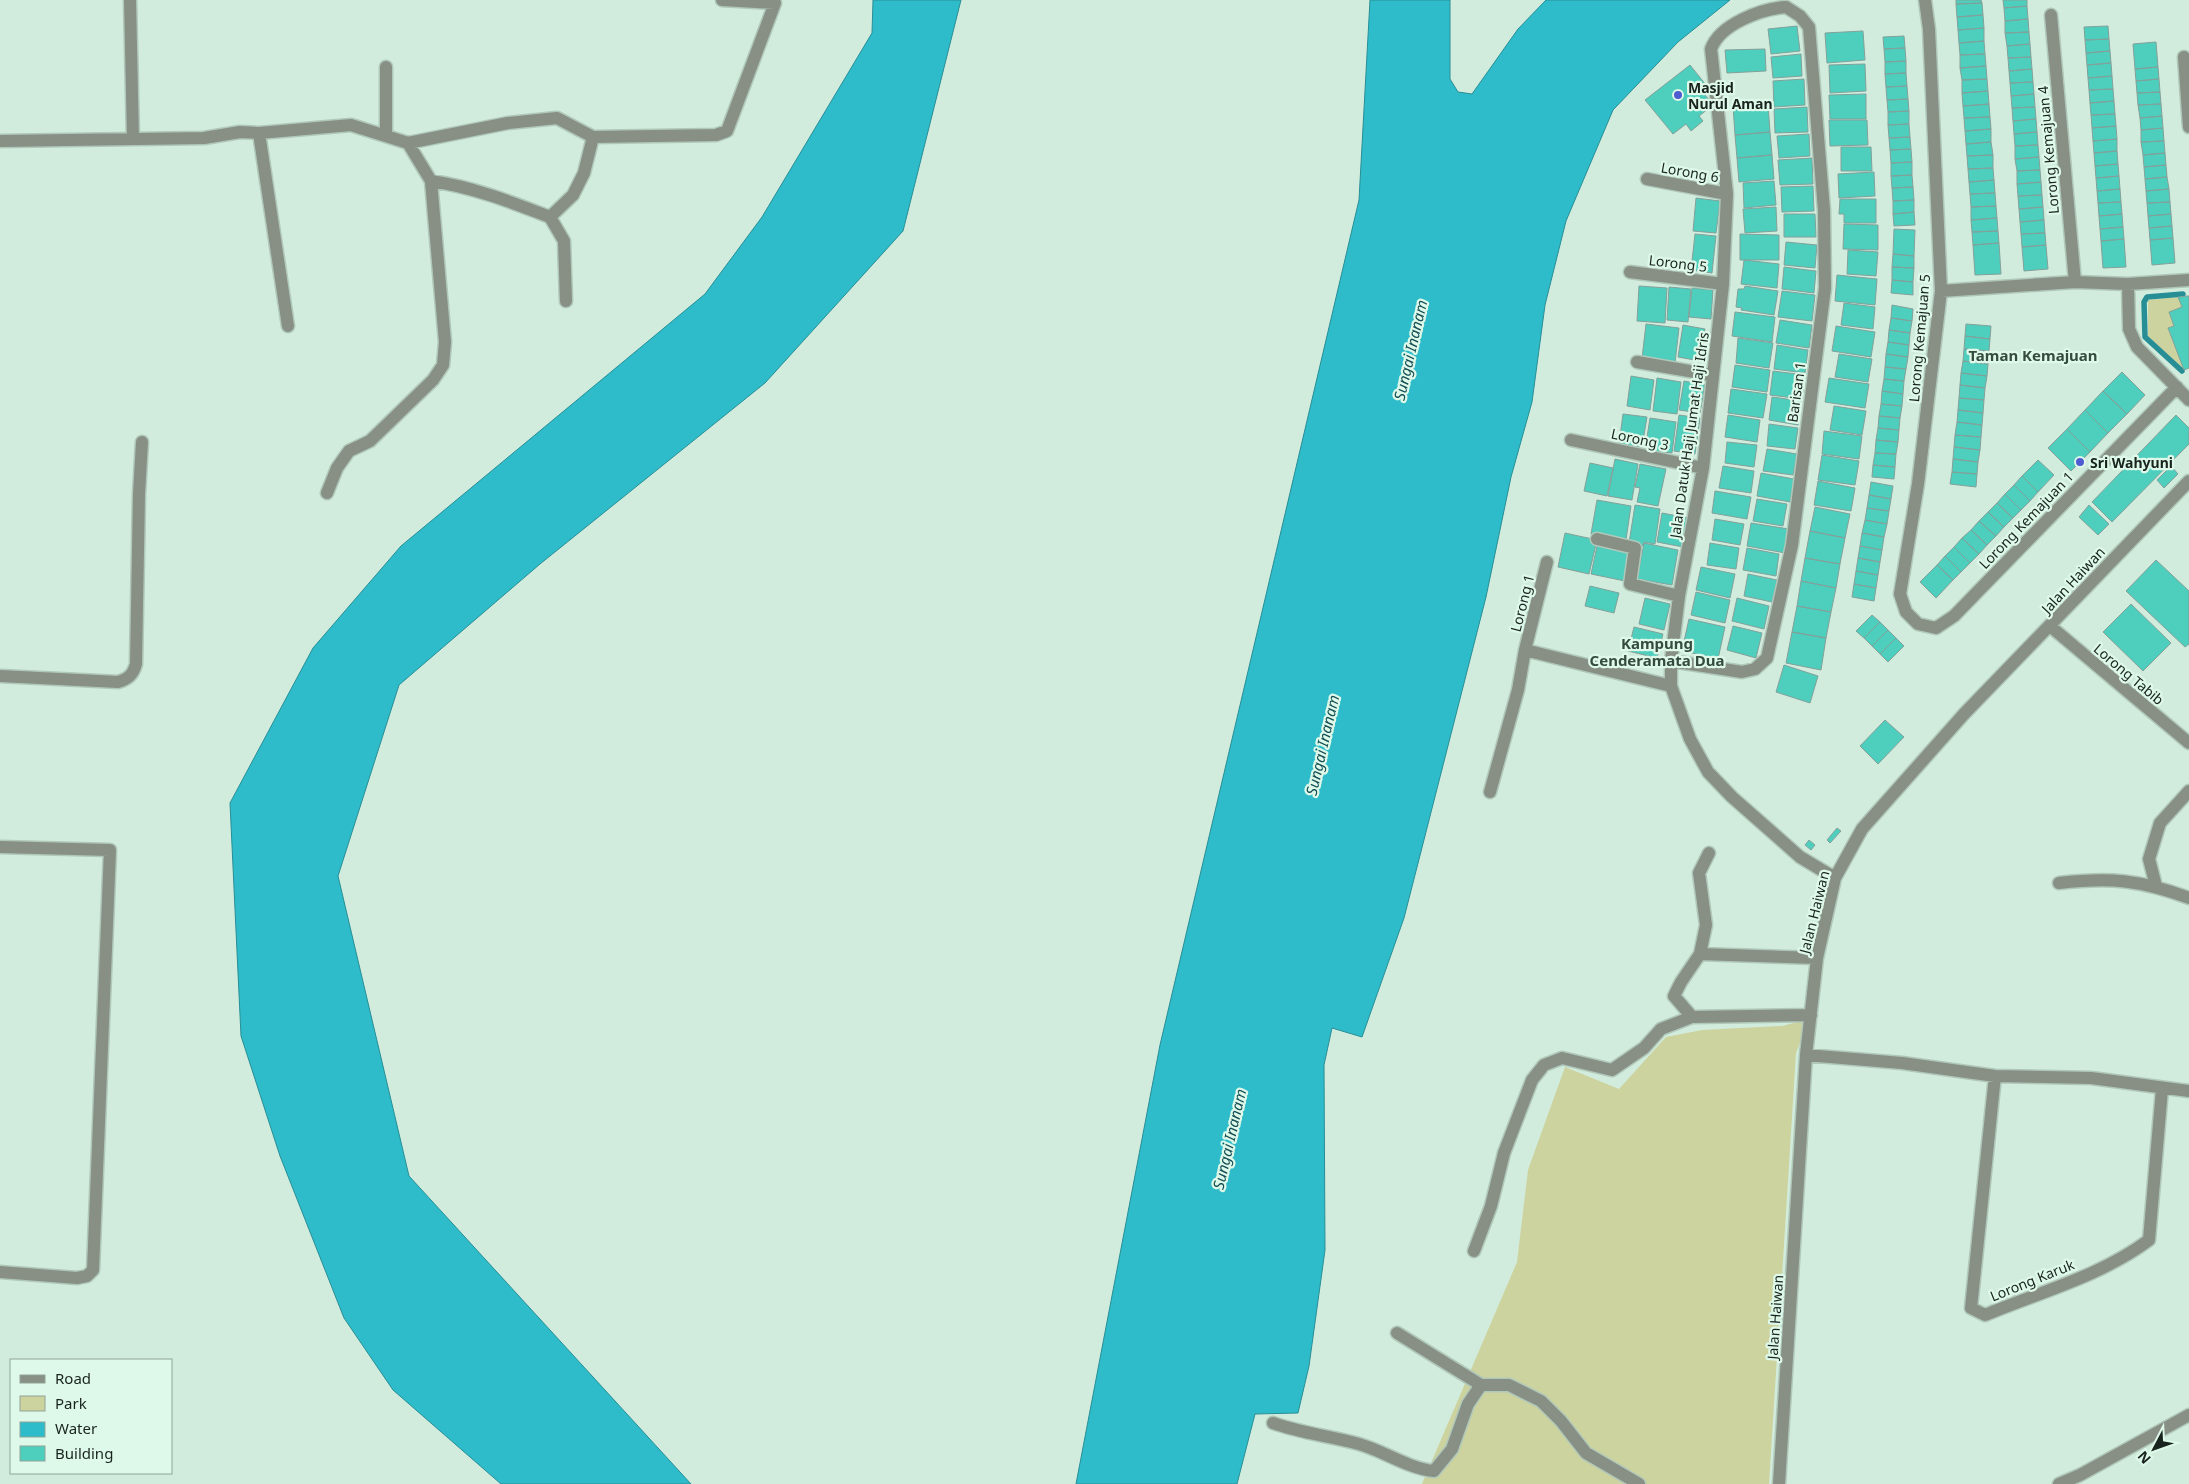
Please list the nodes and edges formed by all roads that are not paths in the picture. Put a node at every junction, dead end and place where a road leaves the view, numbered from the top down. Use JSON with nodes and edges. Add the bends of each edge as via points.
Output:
{"nodes":[{"id":1,"x":130,"y":0,"type":"edge"},
{"id":2,"x":722,"y":0,"type":"edge"},
{"id":3,"x":1925,"y":0,"type":"edge"},
{"id":4,"x":776,"y":1,"type":"edge"},
{"id":5,"x":2051,"y":16,"type":"dead end"},
{"id":6,"x":1809,"y":27,"type":"joint"},
{"id":7,"x":2184,"y":57,"type":"dead end"},
{"id":8,"x":386,"y":67,"type":"dead end"},
{"id":9,"x":2189,"y":127,"type":"edge"},
{"id":10,"x":259,"y":133,"type":"junction"},
{"id":11,"x":386,"y":136,"type":"junction"},
{"id":12,"x":593,"y":138,"type":"junction"},
{"id":13,"x":133,"y":139,"type":"junction"},
{"id":14,"x":0,"y":141,"type":"edge"},
{"id":15,"x":408,"y":143,"type":"junction"},
{"id":16,"x":1647,"y":179,"type":"dead end"},
{"id":17,"x":431,"y":181,"type":"junction"},
{"id":18,"x":1727,"y":194,"type":"junction"},
{"id":19,"x":550,"y":217,"type":"junction"},
{"id":20,"x":1630,"y":272,"type":"dead end"},
{"id":21,"x":2189,"y":280,"type":"edge"},
{"id":22,"x":2075,"y":282,"type":"junction"},
{"id":23,"x":1723,"y":284,"type":"junction"},
{"id":24,"x":2128,"y":284,"type":"junction"},
{"id":25,"x":1941,"y":291,"type":"junction"},
{"id":26,"x":566,"y":301,"type":"dead end"},
{"id":27,"x":288,"y":326,"type":"dead end"},
{"id":28,"x":1637,"y":362,"type":"dead end"},
{"id":29,"x":1712,"y":375,"type":"junction"},
{"id":30,"x":2177,"y":387,"type":"junction"},
{"id":31,"x":2189,"y":400,"type":"edge"},
{"id":32,"x":1571,"y":440,"type":"dead end"},
{"id":33,"x":142,"y":442,"type":"dead end"},
{"id":34,"x":1703,"y":468,"type":"junction"},
{"id":35,"x":2189,"y":481,"type":"edge"},
{"id":36,"x":327,"y":493,"type":"dead end"},
{"id":37,"x":1598,"y":539,"type":"dead end"},
{"id":38,"x":1547,"y":562,"type":"dead end"},
{"id":39,"x":1679,"y":596,"type":"junction"},
{"id":40,"x":2050,"y":626,"type":"junction"},
{"id":41,"x":1936,"y":628,"type":"joint"},
{"id":42,"x":1525,"y":650,"type":"junction"},
{"id":43,"x":1671,"y":661,"type":"junction"},
{"id":44,"x":0,"y":676,"type":"edge"},
{"id":45,"x":1671,"y":686,"type":"junction"},
{"id":46,"x":2189,"y":743,"type":"edge"},
{"id":47,"x":2189,"y":791,"type":"edge"},
{"id":48,"x":1490,"y":792,"type":"dead end"},
{"id":49,"x":0,"y":848,"type":"edge"},
{"id":50,"x":1708,"y":853,"type":"dead end"},
{"id":51,"x":1835,"y":878,"type":"junction"},
{"id":52,"x":2059,"y":884,"type":"dead end"},
{"id":53,"x":2156,"y":886,"type":"junction"},
{"id":54,"x":2189,"y":898,"type":"edge"},
{"id":55,"x":1700,"y":954,"type":"junction"},
{"id":56,"x":1817,"y":958,"type":"junction"},
{"id":57,"x":1812,"y":1015,"type":"junction"},
{"id":58,"x":1692,"y":1017,"type":"junction"},
{"id":59,"x":1806,"y":1055,"type":"junction"},
{"id":60,"x":1994,"y":1076,"type":"junction"},
{"id":61,"x":2162,"y":1089,"type":"junction"},
{"id":62,"x":2189,"y":1091,"type":"edge"},
{"id":63,"x":1474,"y":1250,"type":"dead end"},
{"id":64,"x":0,"y":1272,"type":"edge"},
{"id":65,"x":1397,"y":1333,"type":"dead end"},
{"id":66,"x":1481,"y":1385,"type":"junction"},
{"id":67,"x":2189,"y":1415,"type":"edge"},
{"id":68,"x":1273,"y":1423,"type":"dead end"},
{"id":69,"x":1639,"y":1484,"type":"edge"},
{"id":70,"x":1779,"y":1484,"type":"edge"},
{"id":71,"x":2059,"y":1484,"type":"edge"}],
"edges":[{"from":1,"to":13,"type":"street"},
{"from":2,"to":4,"type":"street"},
{"from":3,"to":25,"type":"street","name":"Lorong Kemajuan 5"},
{"from":4,"to":12,"type":"street","via":[[727,131],[716,135]]},
{"from":5,"to":22,"type":"street","name":"Lorong Kemajuan 4"},
{"from":6,"to":18,"type":"street","name":"Jalan Datuk Haji Jumat Haji Idris","via":[[1786,7],[1770,8],[1754,14],[1715,39],[1711,49]]},
{"from":6,"to":43,"type":"street","name":"Barisan 1","via":[[1824,210],[1825,288],[1792,545],[1770,647],[1767,658],[1755,669],[1742,672]]},
{"from":7,"to":9,"type":"street"},
{"from":8,"to":11,"type":"street"},
{"from":10,"to":11,"type":"street","via":[[351,125]]},
{"from":10,"to":13,"type":"street"},
{"from":10,"to":27,"type":"street"},
{"from":11,"to":15,"type":"street"},
{"from":12,"to":15,"type":"street","via":[[557,118],[508,123]]},
{"from":12,"to":19,"type":"street","via":[[584,173],[572,195]]},
{"from":13,"to":14,"type":"street"},
{"from":15,"to":17,"type":"street"},
{"from":16,"to":18,"type":"street","name":"Lorong 6"},
{"from":17,"to":19,"type":"street","via":[[491,195]]},
{"from":17,"to":36,"type":"street","via":[[446,342],[443,365],[433,380],[370,441],[349,451],[337,468]]},
{"from":18,"to":23,"type":"street","name":"Jalan Datuk Haji Jumat Haji Idris"},
{"from":19,"to":26,"type":"street","via":[[564,241]]},
{"from":20,"to":23,"type":"street","name":"Lorong 5"},
{"from":21,"to":24,"type":"street"},
{"from":22,"to":24,"type":"street"},
{"from":22,"to":25,"type":"street"},
{"from":23,"to":29,"type":"street","name":"Jalan Datuk Haji Jumat Haji Idris"},
{"from":24,"to":30,"type":"street","via":[[2129,329],[2137,347]]},
{"from":25,"to":41,"type":"street","name":"Lorong Kemajuan 5","via":[[1918,484],[1900,594],[1906,612],[1918,624]]},
{"from":28,"to":29,"type":"street"},
{"from":29,"to":34,"type":"street","name":"Jalan Datuk Haji Jumat Haji Idris"},
{"from":30,"to":31,"type":"street"},
{"from":30,"to":41,"type":"street","name":"Lorong Kemajuan 1","via":[[1954,616]]},
{"from":32,"to":34,"type":"street","name":"Lorong 3"},
{"from":33,"to":44,"type":"street","via":[[136,664],[133,673],[118,682]]},
{"from":34,"to":39,"type":"street","name":"Jalan Datuk Haji Jumat Haji Idris"},
{"from":35,"to":40,"type":"street","name":"Jalan Haiwan"},
{"from":37,"to":39,"type":"street","via":[[1635,548],[1630,584]]},
{"from":38,"to":42,"type":"street","name":"Lorong 1"},
{"from":39,"to":43,"type":"street","name":"Jalan Datuk Haji Jumat Haji Idris"},
{"from":40,"to":46,"type":"street","name":"Lorong Tabib"},
{"from":40,"to":51,"type":"street","name":"Jalan Haiwan","via":[[1964,714],[1862,829]]},
{"from":42,"to":45,"type":"street","name":"Lorong 1"},
{"from":42,"to":48,"type":"street","via":[[1518,690]]},
{"from":43,"to":45,"type":"street","name":"Jalan Datuk Haji Jumat Haji Idris"},
{"from":45,"to":51,"type":"street","name":"Jalan Datuk Haji Jumat Haji Idris","via":[[1690,739],[1708,772],[1800,857]]},
{"from":47,"to":53,"type":"street","via":[[2160,823],[2150,858]]},
{"from":49,"to":64,"type":"street","via":[[110,850],[93,1270],[87,1276],[77,1278]]},
{"from":50,"to":55,"type":"street","via":[[1699,873],[1706,924]]},
{"from":51,"to":56,"type":"street","name":"Jalan Haiwan"},
{"from":52,"to":53,"type":"street","via":[[2092,879]]},
{"from":53,"to":54,"type":"street"},
{"from":55,"to":56,"type":"street"},
{"from":55,"to":58,"type":"street","via":[[1674,996]]},
{"from":56,"to":57,"type":"street","name":"Jalan Haiwan"},
{"from":57,"to":58,"type":"street"},
{"from":57,"to":59,"type":"street","name":"Jalan Haiwan"},
{"from":58,"to":63,"type":"street","via":[[1661,1029],[1644,1048],[1612,1070],[1562,1058],[1544,1065],[1532,1080],[1504,1153],[1491,1206]]},
{"from":59,"to":60,"type":"street","via":[[1902,1063]]},
{"from":59,"to":70,"type":"street","name":"Jalan Haiwan"},
{"from":60,"to":61,"type":"street","via":[[2091,1078]]},
{"from":60,"to":61,"type":"street","name":"Lorong Karuk","via":[[1972,1308],[1985,1315],[2121,1259],[2149,1240]]},
{"from":61,"to":62,"type":"street"},
{"from":65,"to":66,"type":"street"},
{"from":66,"to":68,"type":"street","via":[[1468,1404],[1452,1449],[1434,1471],[1420,1470],[1357,1443]]},
{"from":66,"to":69,"type":"street","via":[[1509,1385],[1541,1401],[1586,1453]]},
{"from":67,"to":71,"type":"street"}]}
